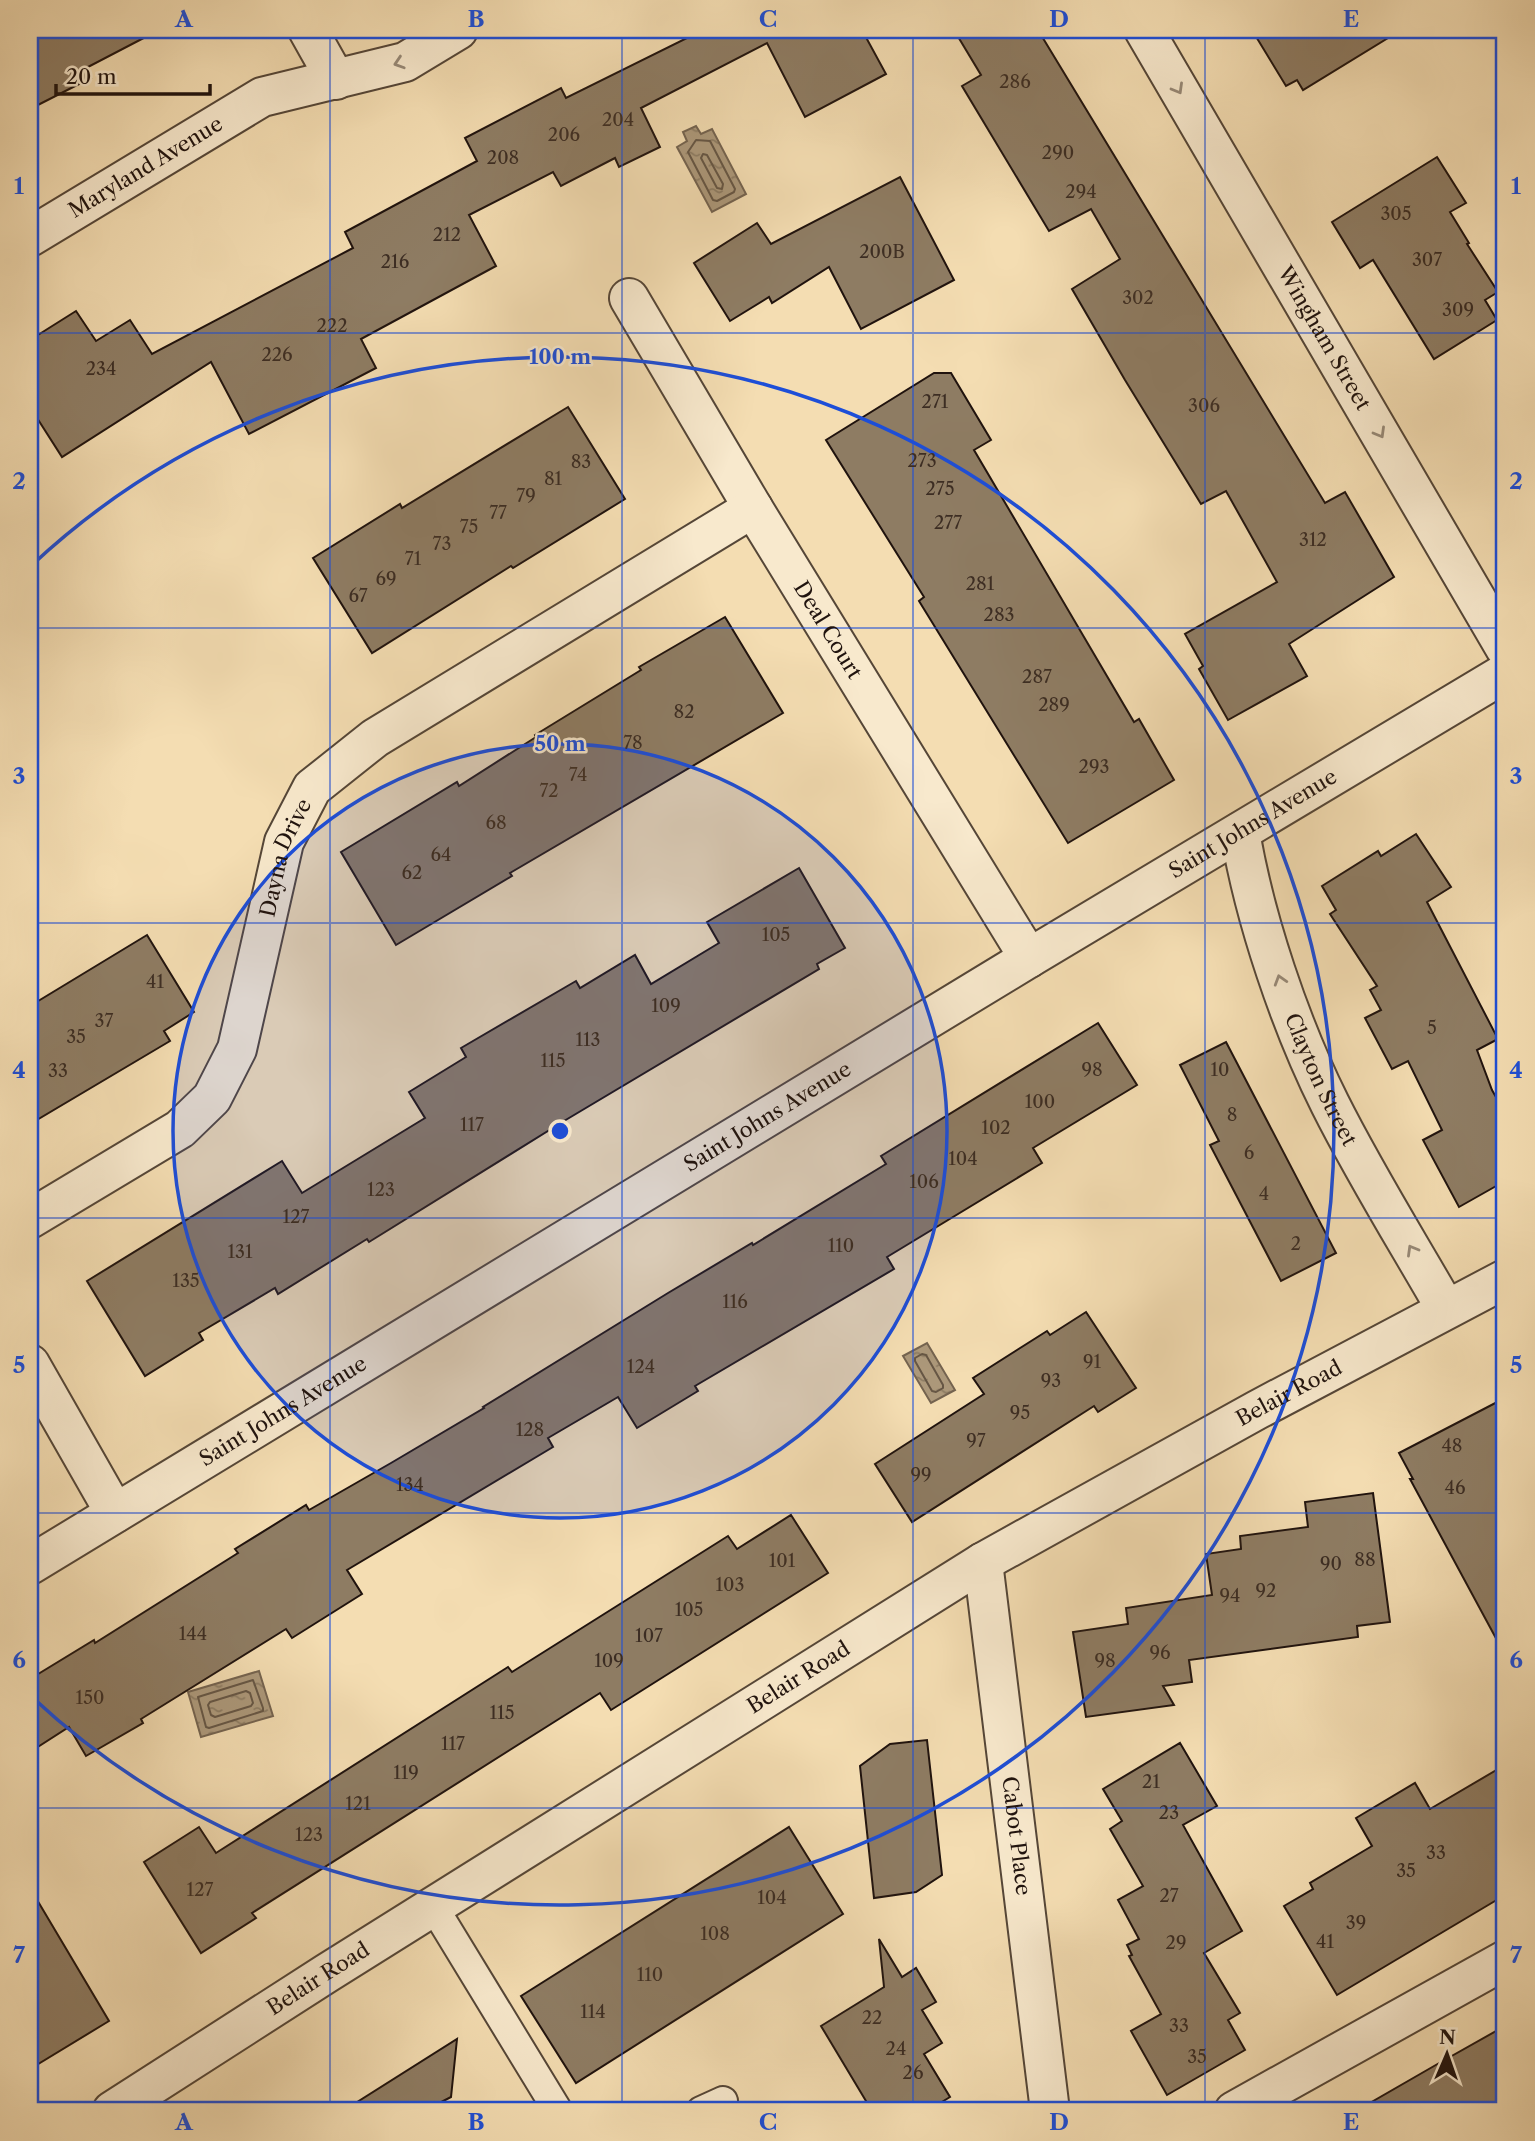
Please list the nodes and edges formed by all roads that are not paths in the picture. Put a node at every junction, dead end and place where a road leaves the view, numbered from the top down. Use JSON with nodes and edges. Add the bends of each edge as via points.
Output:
{"nodes":[{"id":1,"x":308,"y":30,"type":"edge"},
{"id":2,"x":458,"y":30,"type":"edge"},
{"id":3,"x":1144,"y":30,"type":"edge"},
{"id":4,"x":336,"y":80,"type":"junction"},
{"id":5,"x":30,"y":237,"type":"edge"},
{"id":6,"x":629,"y":298,"type":"dead end"},
{"id":7,"x":753,"y":508,"type":"junction"},
{"id":8,"x":1505,"y":648,"type":"edge"},
{"id":9,"x":1505,"y":673,"type":"edge"},
{"id":10,"x":1240,"y":832,"type":"junction"},
{"id":11,"x":1029,"y":958,"type":"junction"},
{"id":12,"x":30,"y":1219,"type":"edge"},
{"id":13,"x":1503,"y":1287,"type":"edge"},
{"id":14,"x":1446,"y":1309,"type":"junction"},
{"id":15,"x":30,"y":1364,"type":"edge"},
{"id":16,"x":115,"y":1513,"type":"junction"},
{"id":17,"x":983,"y":1562,"type":"junction"},
{"id":18,"x":30,"y":1565,"type":"edge"},
{"id":19,"x":433,"y":1906,"type":"junction"},
{"id":20,"x":1505,"y":1960,"type":"edge"},
{"id":21,"x":112,"y":2111,"type":"edge"},
{"id":22,"x":558,"y":2111,"type":"edge"},
{"id":23,"x":1050,"y":2111,"type":"edge"},
{"id":24,"x":1234,"y":2111,"type":"edge"}],
"edges":[{"from":1,"to":4,"type":"street"},
{"from":2,"to":4,"type":"street","name":"Maryland Avenue","one_way":true,"via":[[405,62]]},
{"from":3,"to":8,"type":"street","name":"Wingham Street","one_way":true},
{"from":4,"to":5,"type":"street","name":"Maryland Avenue","via":[[262,97]]},
{"from":6,"to":7,"type":"street","name":"Deal Court"},
{"from":7,"to":11,"type":"street","name":"Deal Court"},
{"from":7,"to":12,"type":"street","name":"Dayna Drive","via":[[375,738],[312,788],[284,842],[237,1049],[212,1098],[180,1129]]},
{"from":9,"to":10,"type":"street","name":"Saint Johns Avenue"},
{"from":10,"to":11,"type":"street","name":"Saint Johns Avenue"},
{"from":14,"to":10,"type":"street","name":"Clayton Street","one_way":true,"via":[[1314,1067],[1288,1006],[1248,883]]},
{"from":11,"to":16,"type":"street","name":"Saint Johns Avenue"},
{"from":13,"to":14,"type":"street","name":"Belair Road"},
{"from":14,"to":17,"type":"street","name":"Belair Road"},
{"from":15,"to":16,"type":"street"},
{"from":16,"to":18,"type":"street","name":"Saint Johns Avenue"},
{"from":17,"to":19,"type":"street","name":"Belair Road"},
{"from":17,"to":23,"type":"street","name":"Cabot Place"},
{"from":19,"to":21,"type":"street","name":"Belair Road"},
{"from":19,"to":22,"type":"lane"},
{"from":20,"to":24,"type":"street"}]}
